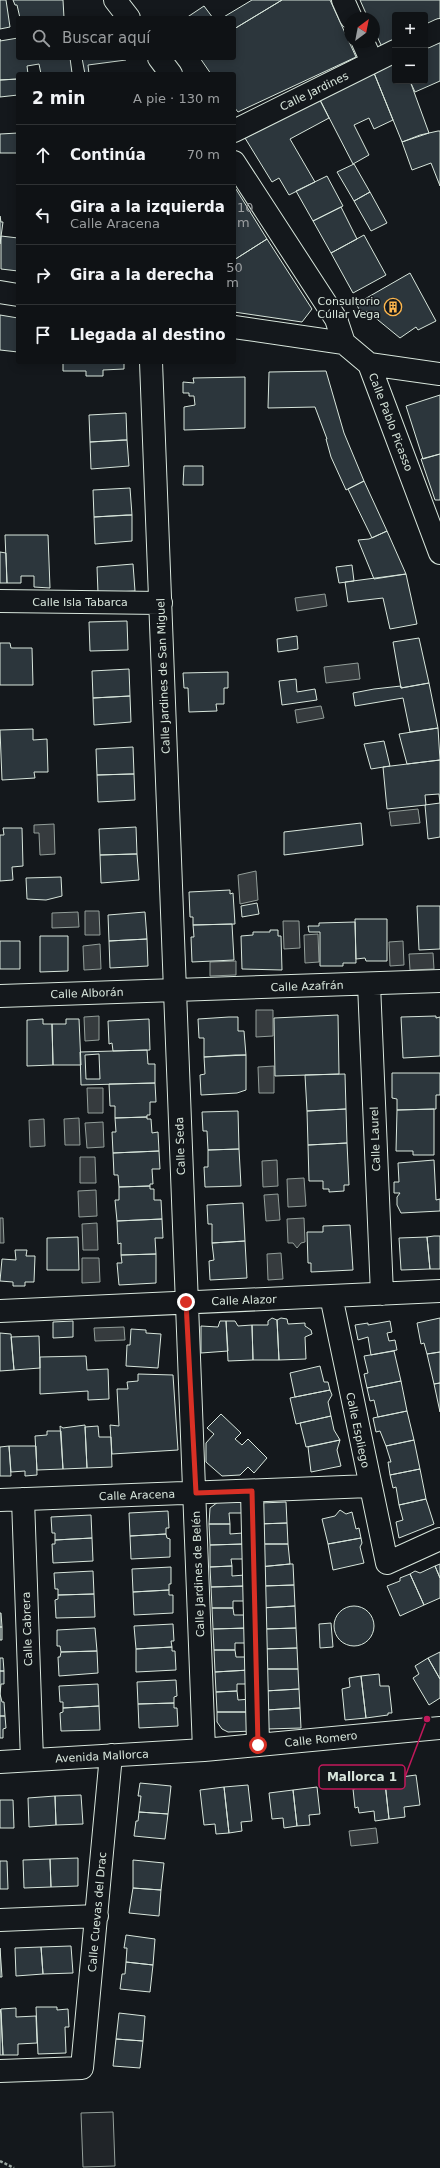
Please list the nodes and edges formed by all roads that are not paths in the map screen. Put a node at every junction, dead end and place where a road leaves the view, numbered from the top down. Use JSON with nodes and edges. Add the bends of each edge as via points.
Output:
{"nodes":[{"id":1,"x":115,"y":0,"type":"edge"},
{"id":2,"x":342,"y":0,"type":"edge"},
{"id":3,"x":348,"y":12,"type":"edge"},
{"id":4,"x":127,"y":16,"type":"edge"},
{"id":5,"x":440,"y":30,"type":"edge"},
{"id":6,"x":428,"y":36,"type":"edge"},
{"id":7,"x":366,"y":48,"type":"edge"},
{"id":8,"x":392,"y":52,"type":"edge"},
{"id":9,"x":160,"y":60,"type":"edge"},
{"id":10,"x":372,"y":62,"type":"junction"},
{"id":11,"x":169,"y":72,"type":"edge"},
{"id":12,"x":236,"y":130,"type":"edge"},
{"id":13,"x":236,"y":165,"type":"edge"},
{"id":14,"x":0,"y":292,"type":"edge"},
{"id":15,"x":16,"y":295,"type":"edge"},
{"id":16,"x":236,"y":327,"type":"edge"},
{"id":17,"x":344,"y":343,"type":"junction"},
{"id":18,"x":150,"y":364,"type":"edge"},
{"id":19,"x":369,"y":364,"type":"junction"},
{"id":20,"x":440,"y":374,"type":"edge"},
{"id":21,"x":440,"y":553,"type":"edge"},
{"id":22,"x":0,"y":602,"type":"edge"},
{"id":23,"x":161,"y":603,"type":"junction"},
{"id":24,"x":440,"y":981,"type":"edge"},
{"id":25,"x":369,"y":984,"type":"junction"},
{"id":26,"x":174,"y":990,"type":"junction"},
{"id":27,"x":0,"y":996,"type":"edge"},
{"id":28,"x":440,"y":1291,"type":"edge"},
{"id":29,"x":382,"y":1294,"type":"junction"},
{"id":30,"x":331,"y":1296,"type":"junction"},
{"id":31,"x":186,"y":1302,"type":"junction"},
{"id":32,"x":0,"y":1311,"type":"edge"},
{"id":33,"x":370,"y":1486,"type":"junction"},
{"id":34,"x":252,"y":1491,"type":"junction"},
{"id":35,"x":196,"y":1493,"type":"junction"},
{"id":36,"x":23,"y":1499,"type":"junction"},
{"id":37,"x":0,"y":1500,"type":"edge"},
{"id":38,"x":440,"y":1539,"type":"edge"},
{"id":39,"x":439,"y":1727,"type":"edge"},
{"id":40,"x":258,"y":1745,"type":"junction"},
{"id":41,"x":204,"y":1750,"type":"junction"},
{"id":42,"x":111,"y":1756,"type":"junction"},
{"id":43,"x":32,"y":1760,"type":"junction"},
{"id":44,"x":0,"y":1762,"type":"edge"},
{"id":45,"x":97,"y":1916,"type":"junction"},
{"id":46,"x":0,"y":1920,"type":"edge"},
{"id":47,"x":0,"y":2071,"type":"edge"}],
"edges":[{"from":1,"to":4,"type":"street"},
{"from":2,"to":3,"type":"street"},
{"from":5,"to":6,"type":"street"},
{"from":7,"to":10,"type":"street"},
{"from":8,"to":10,"type":"street","name":"Calle Jardines"},
{"from":9,"to":11,"type":"street"},
{"from":10,"to":12,"type":"street","name":"Calle Jardines"},
{"from":13,"to":17,"type":"street","via":[[336,319]]},
{"from":14,"to":15,"type":"street"},
{"from":16,"to":17,"type":"street"},
{"from":17,"to":19,"type":"street","name":"Calle Pablo Picasso"},
{"from":18,"to":23,"type":"street","name":"Calle Jardines de San Miguel"},
{"from":19,"to":20,"type":"street"},
{"from":19,"to":21,"type":"street","name":"Calle Pablo Picasso"},
{"from":22,"to":23,"type":"street","name":"Calle Isla Tabarca"},
{"from":23,"to":26,"type":"street","name":"Calle Jardines de San Miguel"},
{"from":24,"to":25,"type":"street","name":"Calle Azafrán"},
{"from":25,"to":26,"type":"street","name":"Calle Azafrán"},
{"from":25,"to":29,"type":"street","name":"Calle Laurel"},
{"from":26,"to":27,"type":"street","name":"Calle Alborán"},
{"from":26,"to":31,"type":"street","name":"Calle Seda"},
{"from":28,"to":29,"type":"street","name":"Calle Alazor"},
{"from":29,"to":30,"type":"street","name":"Calle Alazor"},
{"from":30,"to":31,"type":"street","name":"Calle Alazor"},
{"from":30,"to":33,"type":"street","name":"Calle Espliego"},
{"from":31,"to":32,"type":"street","name":"Calle Alazor"},
{"from":31,"to":35,"type":"street","name":"Calle Jardines de Belén"},
{"from":33,"to":34,"type":"street","name":"Calle Aracena"},
{"from":33,"to":38,"type":"street","name":"Calle Espliego","via":[[387,1563]]},
{"from":34,"to":35,"type":"street","name":"Calle Aracena"},
{"from":34,"to":40,"type":"street"},
{"from":35,"to":36,"type":"street","name":"Calle Aracena"},
{"from":35,"to":41,"type":"street","name":"Calle Jardines de Belén"},
{"from":36,"to":37,"type":"street","name":"Calle Aracena"},
{"from":36,"to":43,"type":"street","name":"Calle Cabrera"},
{"from":39,"to":40,"type":"street","name":"Calle Romero"},
{"from":40,"to":41,"type":"street","name":"Calle Romero"},
{"from":41,"to":42,"type":"street","name":"Avenida Mallorca"},
{"from":42,"to":43,"type":"street","name":"Avenida Mallorca"},
{"from":42,"to":45,"type":"street","name":"Calle Cuevas del Drac"},
{"from":43,"to":44,"type":"street","name":"Avenida Mallorca"},
{"from":45,"to":46,"type":"street"},
{"from":45,"to":47,"type":"street","name":"Calle Cuevas del Drac","via":[[82,2068]]}]}
